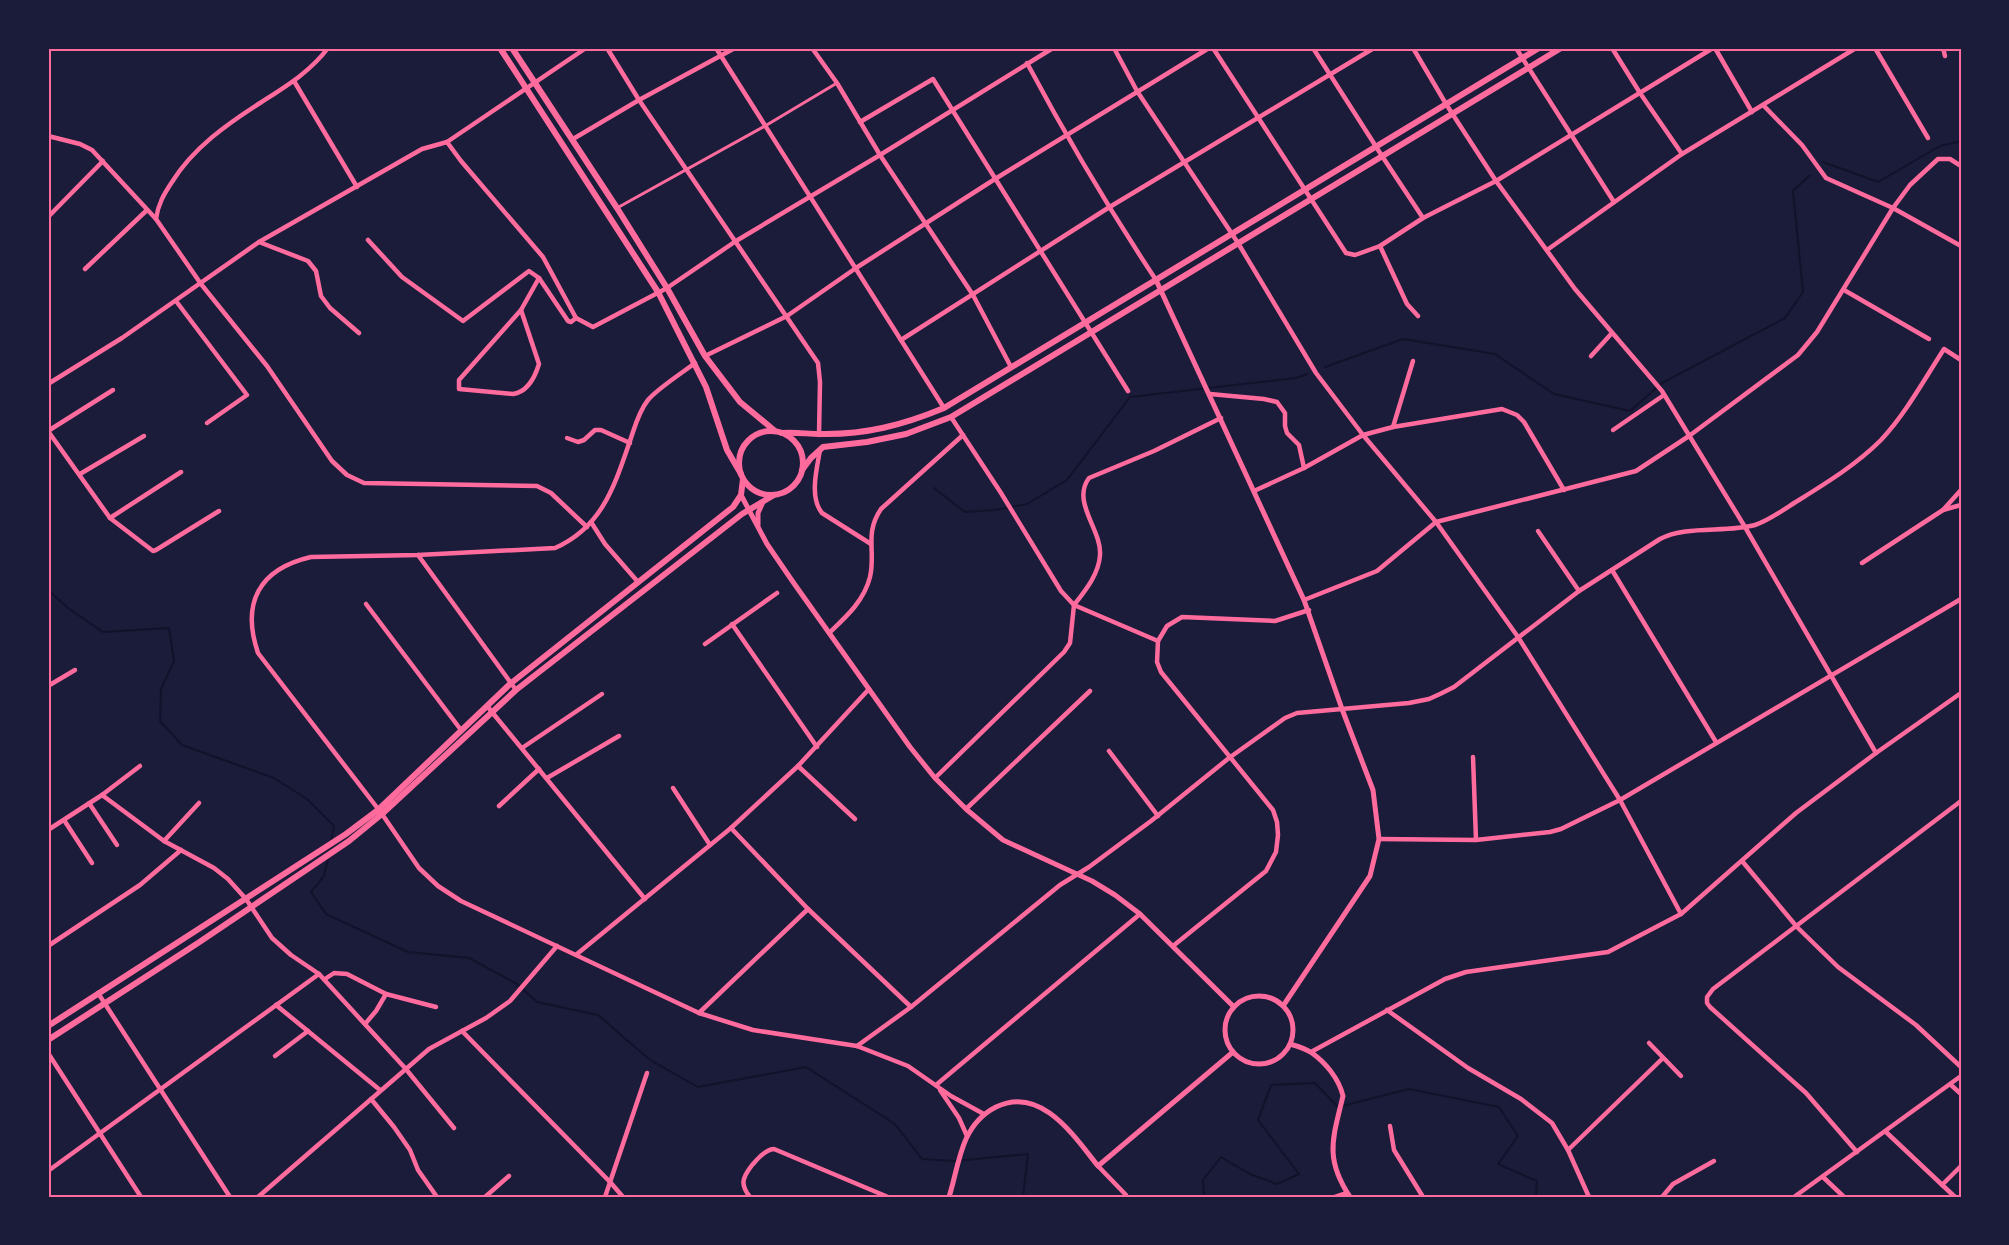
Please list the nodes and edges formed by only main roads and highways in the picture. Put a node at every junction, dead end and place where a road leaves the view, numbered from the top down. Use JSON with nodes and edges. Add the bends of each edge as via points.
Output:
{"nodes":[{"id":1,"x":501,"y":48,"type":"edge"},
{"id":2,"x":512,"y":48,"type":"edge"},
{"id":3,"x":1539,"y":48,"type":"edge"},
{"id":4,"x":1561,"y":48,"type":"edge"},
{"id":5,"x":779,"y":432,"type":"junction"},
{"id":6,"x":802,"y":470,"type":"junction"},
{"id":7,"x":742,"y":477,"type":"junction"},
{"id":8,"x":774,"y":495,"type":"junction"},
{"id":9,"x":380,"y":812,"type":"junction"},
{"id":10,"x":306,"y":864,"type":"junction"},
{"id":11,"x":48,"y":1026,"type":"edge"},
{"id":12,"x":48,"y":1040,"type":"edge"}],
"edges":[{"from":1,"to":7,"type":"main road","via":[[658,292],[695,363],[727,450]]},
{"from":2,"to":5,"type":"main road","via":[[617,208],[705,356],[740,402]]},
{"from":3,"to":5,"type":"main road","via":[[944,408],[900,425],[854,433]]},
{"from":4,"to":6,"type":"main road","via":[[951,417],[906,434],[820,449]]},
{"from":5,"to":6,"type":"main road","via":[[797,444]]},
{"from":5,"to":7,"type":"main road","via":[[754,435],[743,446],[739,460]]},
{"from":6,"to":8,"type":"main road","via":[[788,489]]},
{"from":7,"to":8,"type":"main road","via":[[756,491]]},
{"from":7,"to":9,"type":"main road","via":[[741,495],[733,507],[510,684]]},
{"from":8,"to":9,"type":"main road","via":[[748,509],[516,690]]},
{"from":9,"to":10,"type":"main road"},
{"from":10,"to":11,"type":"main road","via":[[246,898]]},
{"from":10,"to":12,"type":"main road","via":[[251,907]]}]}
